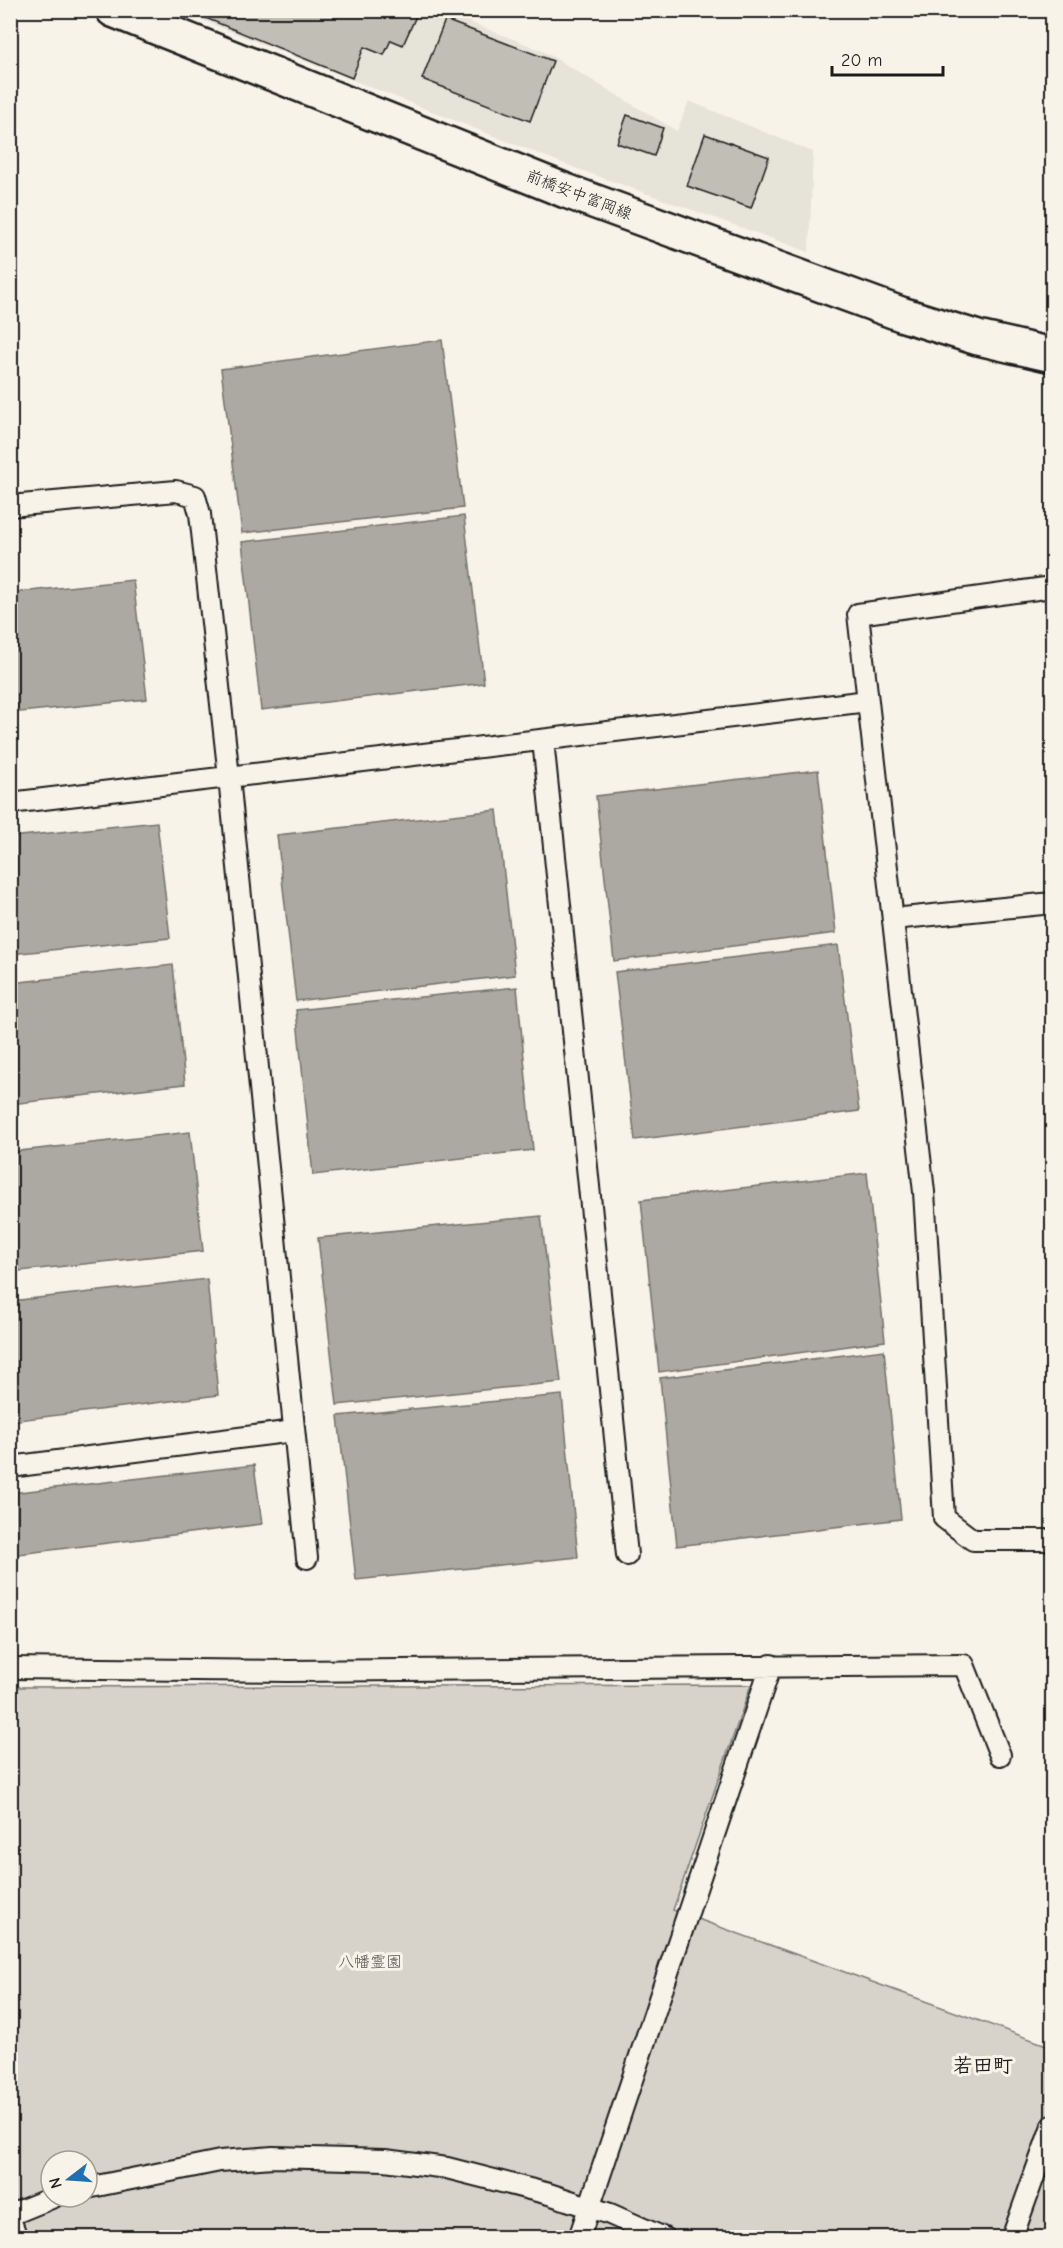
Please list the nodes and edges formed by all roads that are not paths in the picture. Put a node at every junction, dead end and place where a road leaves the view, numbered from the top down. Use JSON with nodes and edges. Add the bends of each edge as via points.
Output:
{"nodes":[{"id":1,"x":113,"y":10,"type":"edge"},
{"id":2,"x":1053,"y":355,"type":"edge"},
{"id":3,"x":10,"y":506,"type":"edge"},
{"id":4,"x":1053,"y":587,"type":"edge"},
{"id":5,"x":868,"y":701,"type":"junction"},
{"id":6,"x":543,"y":740,"type":"junction"},
{"id":7,"x":229,"y":777,"type":"junction"},
{"id":8,"x":10,"y":802,"type":"edge"},
{"id":9,"x":1053,"y":903,"type":"edge"},
{"id":10,"x":893,"y":919,"type":"junction"},
{"id":11,"x":294,"y":1431,"type":"junction"},
{"id":12,"x":10,"y":1467,"type":"edge"},
{"id":13,"x":1053,"y":1540,"type":"edge"},
{"id":14,"x":627,"y":1555,"type":"dead end"},
{"id":15,"x":307,"y":1558,"type":"dead end"},
{"id":16,"x":771,"y":1665,"type":"junction"},
{"id":17,"x":10,"y":1668,"type":"edge"},
{"id":18,"x":1000,"y":1755,"type":"dead end"},
{"id":19,"x":1053,"y":2126,"type":"edge"},
{"id":20,"x":99,"y":2184,"type":"edge"},
{"id":21,"x":39,"y":2203,"type":"edge"},
{"id":22,"x":590,"y":2207,"type":"junction"},
{"id":23,"x":10,"y":2215,"type":"edge"},
{"id":24,"x":10,"y":2219,"type":"edge"},
{"id":25,"x":17,"y":2238,"type":"edge"},
{"id":26,"x":579,"y":2238,"type":"edge"},
{"id":27,"x":664,"y":2238,"type":"edge"},
{"id":28,"x":1012,"y":2238,"type":"edge"}],
"edges":[{"from":1,"to":2,"type":"main road","name":"前橋安中富岡線","via":[[577,195],[901,314],[978,338]]},
{"from":3,"to":7,"type":"lane","via":[[176,491],[195,496]]},
{"from":4,"to":5,"type":"lane","via":[[858,614]]},
{"from":5,"to":6,"type":"lane"},
{"from":5,"to":10,"type":"lane"},
{"from":6,"to":7,"type":"lane"},
{"from":6,"to":14,"type":"lane"},
{"from":7,"to":8,"type":"lane"},
{"from":7,"to":11,"type":"lane"},
{"from":9,"to":10,"type":"lane"},
{"from":10,"to":13,"type":"lane","via":[[924,1192],[944,1518],[973,1540]]},
{"from":11,"to":12,"type":"lane"},
{"from":11,"to":15,"type":"lane"},
{"from":16,"to":17,"type":"lane","via":[[288,1671]]},
{"from":16,"to":18,"type":"lane","via":[[964,1665]]},
{"from":16,"to":22,"type":"lane"},
{"from":19,"to":28,"type":"lane"},
{"from":20,"to":22,"type":"lane","via":[[220,2161],[273,2157],[385,2160],[447,2168]]},
{"from":21,"to":23,"type":"lane"},
{"from":22,"to":26,"type":"lane"},
{"from":22,"to":27,"type":"lane"},
{"from":24,"to":25,"type":"lane"}]}
